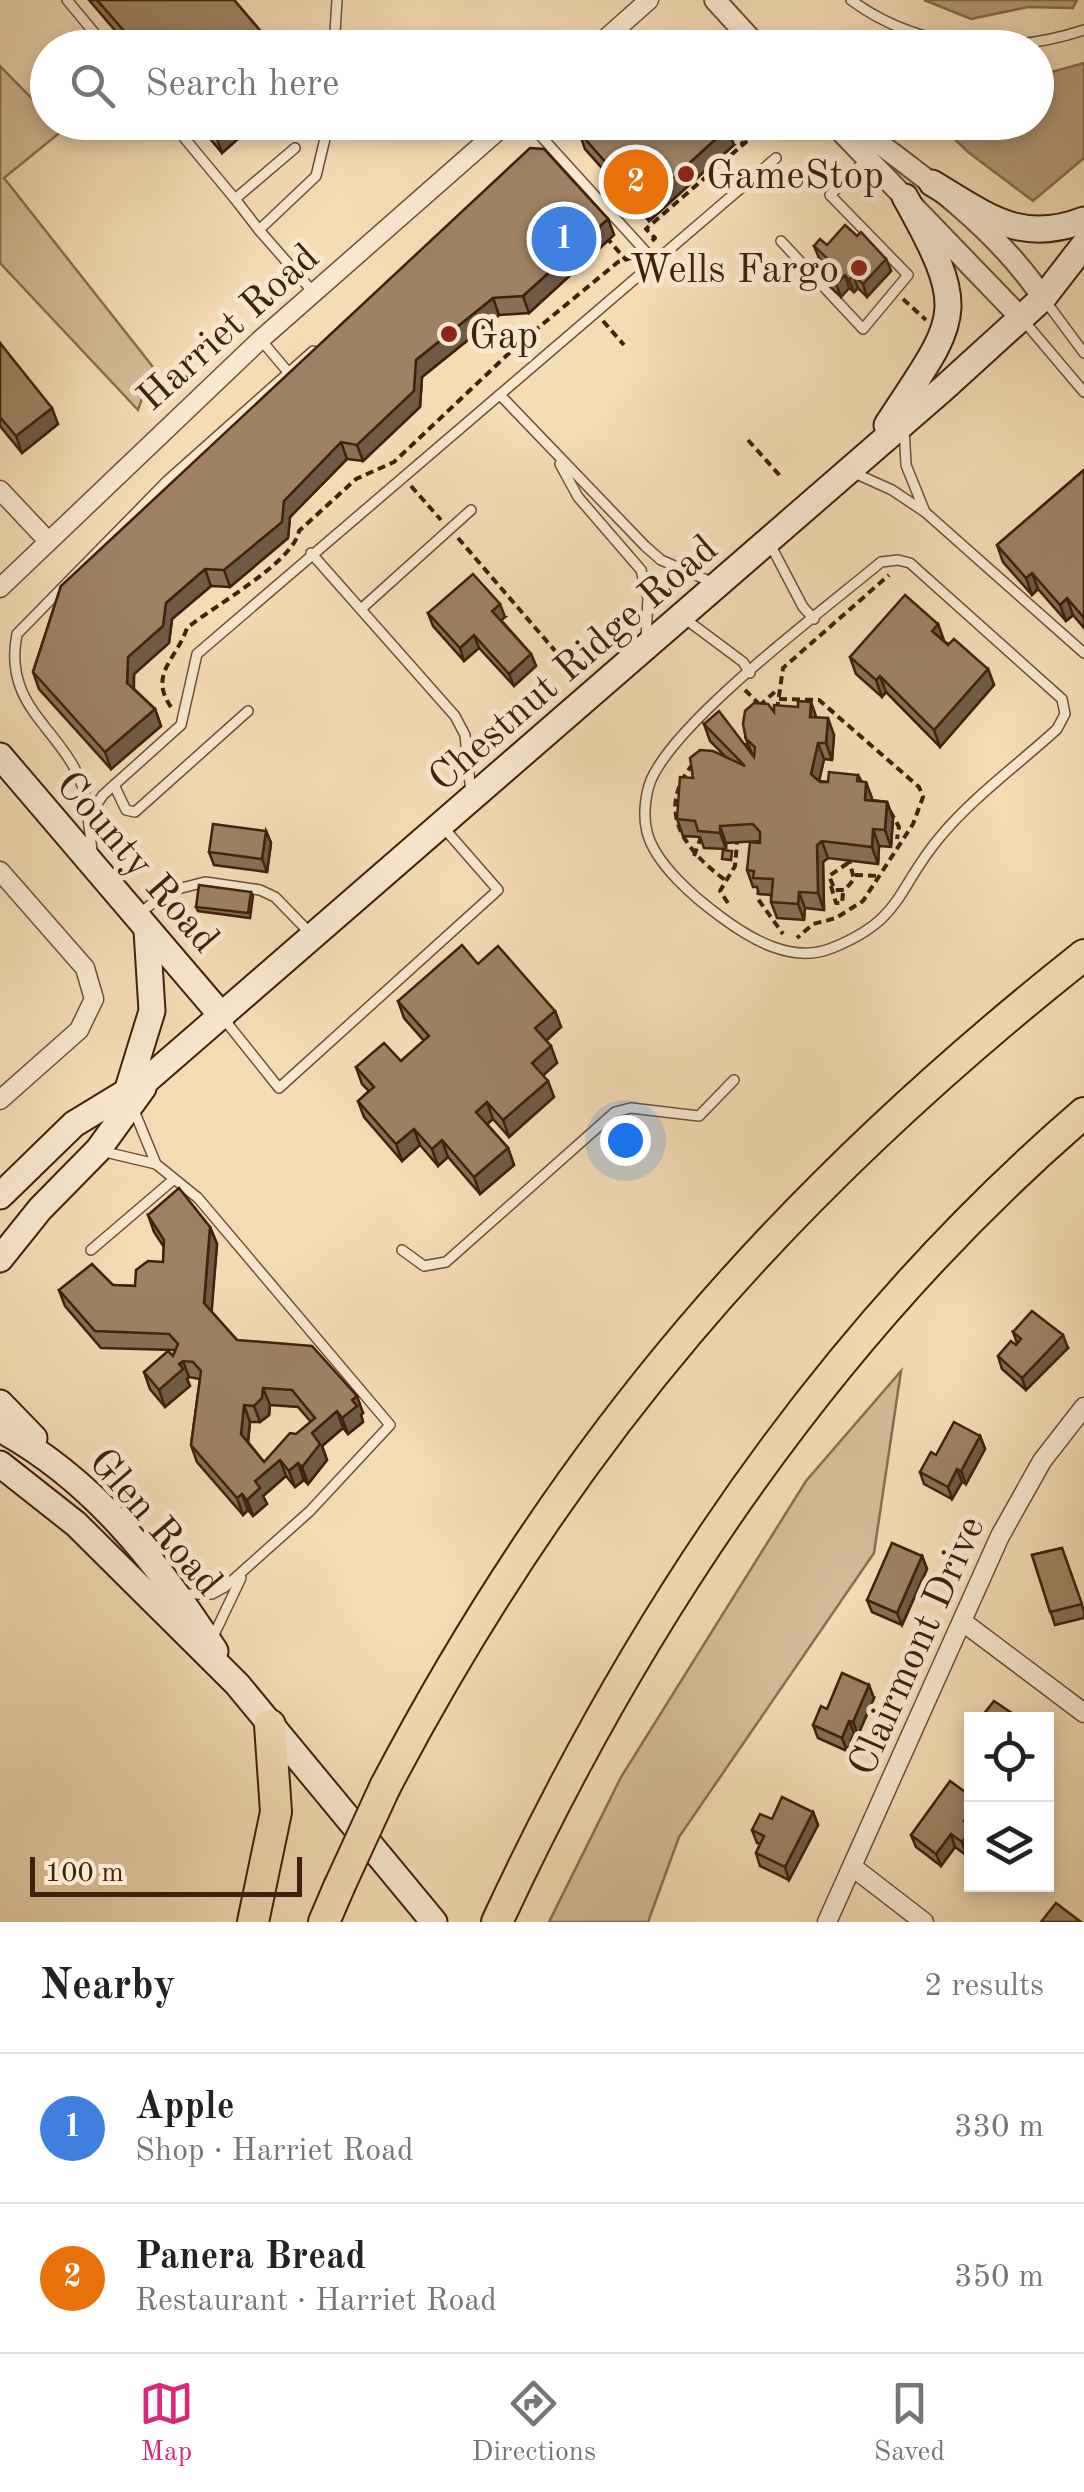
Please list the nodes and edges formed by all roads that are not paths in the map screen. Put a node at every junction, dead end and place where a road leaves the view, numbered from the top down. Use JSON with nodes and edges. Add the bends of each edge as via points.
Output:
{"nodes":[{"id":1,"x":67,"y":0,"type":"edge"},
{"id":2,"x":337,"y":0,"type":"edge"},
{"id":3,"x":649,"y":0,"type":"edge"},
{"id":4,"x":715,"y":0,"type":"edge"},
{"id":5,"x":851,"y":0,"type":"edge"},
{"id":6,"x":92,"y":30,"type":"edge"},
{"id":7,"x":335,"y":30,"type":"edge"},
{"id":8,"x":615,"y":30,"type":"edge"},
{"id":9,"x":742,"y":30,"type":"edge"},
{"id":10,"x":908,"y":30,"type":"edge"},
{"id":11,"x":1084,"y":30,"type":"edge"},
{"id":12,"x":1054,"y":38,"type":"edge"},
{"id":13,"x":186,"y":140,"type":"edge"},
{"id":14,"x":325,"y":140,"type":"edge"},
{"id":15,"x":487,"y":140,"type":"edge"},
{"id":16,"x":538,"y":140,"type":"edge"},
{"id":17,"x":857,"y":140,"type":"edge"},
{"id":18,"x":864,"y":140,"type":"edge"},
{"id":19,"x":295,"y":148,"type":"dead end"},
{"id":20,"x":874,"y":152,"type":"junction"},
{"id":21,"x":776,"y":158,"type":"dead end"},
{"id":22,"x":932,"y":183,"type":"junction"},
{"id":23,"x":905,"y":197,"type":"junction"},
{"id":24,"x":235,"y":198,"type":"junction"},
{"id":25,"x":1084,"y":220,"type":"edge"},
{"id":26,"x":259,"y":230,"type":"junction"},
{"id":27,"x":781,"y":241,"type":"dead end"},
{"id":28,"x":1084,"y":245,"type":"edge"},
{"id":29,"x":656,"y":263,"type":"junction"},
{"id":30,"x":1084,"y":274,"type":"edge"},
{"id":31,"x":314,"y":292,"type":"junction"},
{"id":32,"x":1043,"y":298,"type":"junction"},
{"id":33,"x":1021,"y":318,"type":"junction"},
{"id":34,"x":260,"y":340,"type":"junction"},
{"id":35,"x":317,"y":348,"type":"edge"},
{"id":36,"x":1084,"y":353,"type":"edge"},
{"id":37,"x":288,"y":372,"type":"junction"},
{"id":38,"x":1084,"y":392,"type":"edge"},
{"id":39,"x":502,"y":397,"type":"junction"},
{"id":40,"x":904,"y":421,"type":"junction"},
{"id":41,"x":872,"y":448,"type":"junction"},
{"id":42,"x":556,"y":457,"type":"junction"},
{"id":43,"x":848,"y":470,"type":"junction"},
{"id":44,"x":0,"y":490,"type":"edge"},
{"id":45,"x":471,"y":510,"type":"dead end"},
{"id":46,"x":925,"y":512,"type":"junction"},
{"id":47,"x":769,"y":540,"type":"junction"},
{"id":48,"x":48,"y":541,"type":"junction"},
{"id":49,"x":311,"y":552,"type":"junction"},
{"id":50,"x":718,"y":585,"type":"junction"},
{"id":51,"x":0,"y":588,"type":"edge"},
{"id":52,"x":361,"y":609,"type":"junction"},
{"id":53,"x":682,"y":616,"type":"junction"},
{"id":54,"x":814,"y":618,"type":"junction"},
{"id":55,"x":646,"y":647,"type":"junction"},
{"id":56,"x":1084,"y":653,"type":"edge"},
{"id":57,"x":750,"y":673,"type":"junction"},
{"id":58,"x":248,"y":711,"type":"dead end"},
{"id":59,"x":0,"y":756,"type":"edge"},
{"id":60,"x":114,"y":785,"type":"junction"},
{"id":61,"x":472,"y":797,"type":"junction"},
{"id":62,"x":88,"y":817,"type":"junction"},
{"id":63,"x":441,"y":826,"type":"junction"},
{"id":64,"x":94,"y":869,"type":"junction"},
{"id":65,"x":0,"y":871,"type":"edge"},
{"id":66,"x":142,"y":923,"type":"junction"},
{"id":67,"x":313,"y":936,"type":"junction"},
{"id":68,"x":1084,"y":955,"type":"edge"},
{"id":69,"x":222,"y":1016,"type":"junction"},
{"id":70,"x":734,"y":1080,"type":"dead end"},
{"id":71,"x":136,"y":1092,"type":"junction"},
{"id":72,"x":0,"y":1100,"type":"edge"},
{"id":73,"x":1084,"y":1113,"type":"edge"},
{"id":74,"x":98,"y":1150,"type":"junction"},
{"id":75,"x":156,"y":1164,"type":"junction"},
{"id":76,"x":173,"y":1180,"type":"junction"},
{"id":77,"x":0,"y":1196,"type":"edge"},
{"id":78,"x":91,"y":1250,"type":"dead end"},
{"id":79,"x":402,"y":1250,"type":"dead end"},
{"id":80,"x":0,"y":1259,"type":"edge"},
{"id":81,"x":0,"y":1404,"type":"edge"},
{"id":82,"x":1084,"y":1407,"type":"edge"},
{"id":83,"x":0,"y":1429,"type":"edge"},
{"id":84,"x":0,"y":1464,"type":"edge"},
{"id":85,"x":62,"y":1467,"type":"junction"},
{"id":86,"x":243,"y":1573,"type":"junction"},
{"id":87,"x":180,"y":1594,"type":"junction"},
{"id":88,"x":964,"y":1622,"type":"junction"},
{"id":89,"x":210,"y":1643,"type":"junction"},
{"id":90,"x":236,"y":1684,"type":"junction"},
{"id":91,"x":1084,"y":1713,"type":"edge"},
{"id":92,"x":270,"y":1725,"type":"junction"},
{"id":93,"x":854,"y":1868,"type":"junction"},
{"id":94,"x":253,"y":1922,"type":"edge"},
{"id":95,"x":324,"y":1922,"type":"edge"},
{"id":96,"x":434,"y":1922,"type":"edge"},
{"id":97,"x":497,"y":1922,"type":"edge"},
{"id":98,"x":828,"y":1922,"type":"edge"},
{"id":99,"x":924,"y":1922,"type":"edge"}],
"edges":[{"from":1,"to":6,"type":"lane"},
{"from":2,"to":7,"type":"lane"},
{"from":3,"to":8,"type":"street"},
{"from":4,"to":9,"type":"street"},
{"from":5,"to":10,"type":"lane"},
{"from":11,"to":12,"type":"lane"},
{"from":13,"to":24,"type":"lane"},
{"from":14,"to":26,"type":"lane","via":[[316,176]]},
{"from":15,"to":31,"type":"street","name":"Harriet Road"},
{"from":16,"to":29,"type":"lane"},
{"from":17,"to":20,"type":"street"},
{"from":18,"to":20,"type":"street"},
{"from":19,"to":24,"type":"lane"},
{"from":20,"to":22,"type":"street"},
{"from":20,"to":23,"type":"street"},
{"from":20,"to":27,"type":"lane","via":[[830,195],[906,270],[906,280],[863,329]]},
{"from":21,"to":29,"type":"lane"},
{"from":22,"to":25,"type":"main road","via":[[1018,229],[1059,230]]},
{"from":22,"to":32,"type":"street","via":[[1007,253]]},
{"from":23,"to":33,"type":"street"},
{"from":23,"to":41,"type":"main road","via":[[945,274],[949,311],[939,344]]},
{"from":24,"to":26,"type":"lane"},
{"from":26,"to":31,"type":"lane"},
{"from":28,"to":32,"type":"main road","name":"Chestnut Ridge Road"},
{"from":29,"to":39,"type":"lane"},
{"from":30,"to":32,"type":"main road","name":"Chestnut Ridge Road"},
{"from":31,"to":34,"type":"street","name":"Harriet Road"},
{"from":32,"to":33,"type":"main road","name":"Chestnut Ridge Road"},
{"from":32,"to":36,"type":"lane"},
{"from":33,"to":38,"type":"lane"},
{"from":33,"to":40,"type":"main road","name":"Chestnut Ridge Road"},
{"from":34,"to":37,"type":"lane"},
{"from":34,"to":48,"type":"street","name":"Harriet Road"},
{"from":35,"to":37,"type":"lane"},
{"from":37,"to":62,"type":"lane","via":[[168,480],[17,634],[15,688],[78,770]]},
{"from":39,"to":42,"type":"lane"},
{"from":39,"to":49,"type":"lane"},
{"from":40,"to":41,"type":"main road","name":"Chestnut Ridge Road"},
{"from":40,"to":46,"type":"lane","via":[[906,465]]},
{"from":41,"to":43,"type":"main road","name":"Chestnut Ridge Road"},
{"from":42,"to":50,"type":"lane","via":[[662,560]]},
{"from":42,"to":55,"type":"lane","via":[[578,498],[641,570],[648,598]]},
{"from":43,"to":46,"type":"lane"},
{"from":43,"to":47,"type":"main road","name":"Chestnut Ridge Road"},
{"from":44,"to":48,"type":"street"},
{"from":45,"to":52,"type":"lane"},
{"from":46,"to":56,"type":"lane"},
{"from":47,"to":50,"type":"main road","name":"Chestnut Ridge Road"},
{"from":47,"to":54,"type":"lane"},
{"from":48,"to":51,"type":"street","name":"Harriet Road"},
{"from":49,"to":52,"type":"lane"},
{"from":49,"to":60,"type":"lane","via":[[197,654],[181,725]]},
{"from":50,"to":53,"type":"main road","name":"Chestnut Ridge Road"},
{"from":52,"to":61,"type":"lane","via":[[465,734]]},
{"from":53,"to":55,"type":"main road","name":"Chestnut Ridge Road"},
{"from":53,"to":57,"type":"lane"},
{"from":54,"to":57,"type":"lane"},
{"from":54,"to":57,"type":"lane","via":[[882,562],[910,563],[1062,700],[1065,714],[1057,729],[941,835],[883,922],[829,950],[796,954],[763,944],[719,916],[657,855],[647,832],[650,782],[673,745]]},
{"from":55,"to":61,"type":"main road","name":"Chestnut Ridge Road"},
{"from":58,"to":60,"type":"lane","via":[[135,812],[126,810]]},
{"from":59,"to":64,"type":"main road","name":"County Road"},
{"from":60,"to":62,"type":"lane"},
{"from":61,"to":63,"type":"main road","name":"Chestnut Ridge Road"},
{"from":62,"to":64,"type":"lane"},
{"from":63,"to":67,"type":"main road","name":"Chestnut Ridge Road"},
{"from":63,"to":69,"type":"lane","via":[[498,890],[279,1088]]},
{"from":64,"to":66,"type":"main road","name":"County Road"},
{"from":65,"to":72,"type":"street","via":[[85,968],[94,1000],[80,1030]]},
{"from":66,"to":67,"type":"lane","via":[[166,892],[204,882],[275,897]]},
{"from":66,"to":69,"type":"main road","name":"County Road"},
{"from":66,"to":71,"type":"main road","via":[[152,1011]]},
{"from":67,"to":69,"type":"main road","name":"Chestnut Ridge Road"},
{"from":68,"to":95,"type":"highway","bridge":true,"via":[[858,1148],[668,1352],[535,1529],[448,1671],[385,1787]]},
{"from":69,"to":71,"type":"main road","name":"Chestnut Ridge Road"},
{"from":70,"to":79,"type":"lane","via":[[699,1116],[615,1112],[446,1262],[424,1266]]},
{"from":71,"to":74,"type":"main road","name":"Chestnut Ridge Road"},
{"from":71,"to":75,"type":"lane"},
{"from":71,"to":77,"type":"main road","name":"Chestnut Ridge Road","via":[[74,1124]]},
{"from":73,"to":97,"type":"highway","via":[[922,1272],[742,1491],[584,1743]]},
{"from":74,"to":75,"type":"lane"},
{"from":74,"to":80,"type":"main road","name":"Chestnut Ridge Road"},
{"from":75,"to":76,"type":"lane"},
{"from":76,"to":78,"type":"lane"},
{"from":76,"to":86,"type":"lane","via":[[198,1198],[390,1425]]},
{"from":81,"to":85,"type":"main road"},
{"from":82,"to":88,"type":"street","name":"Clairmont Drive","via":[[1025,1488]]},
{"from":83,"to":85,"type":"main road","name":"Glen Road"},
{"from":84,"to":90,"type":"main road","name":"Glen Road","via":[[76,1524]]},
{"from":85,"to":87,"type":"main road","name":"Glen Road"},
{"from":86,"to":87,"type":"lane","via":[[212,1594]]},
{"from":86,"to":89,"type":"lane"},
{"from":87,"to":89,"type":"main road","name":"Glen Road"},
{"from":88,"to":91,"type":"street"},
{"from":88,"to":93,"type":"street","name":"Clairmont Drive"},
{"from":89,"to":90,"type":"main road","name":"Glen Road"},
{"from":90,"to":92,"type":"main road","name":"Glen Road"},
{"from":92,"to":94,"type":"highway","via":[[276,1812]]},
{"from":92,"to":96,"type":"main road","name":"Glen Road"},
{"from":93,"to":98,"type":"street","name":"Clairmont Drive"},
{"from":93,"to":99,"type":"street"}]}
